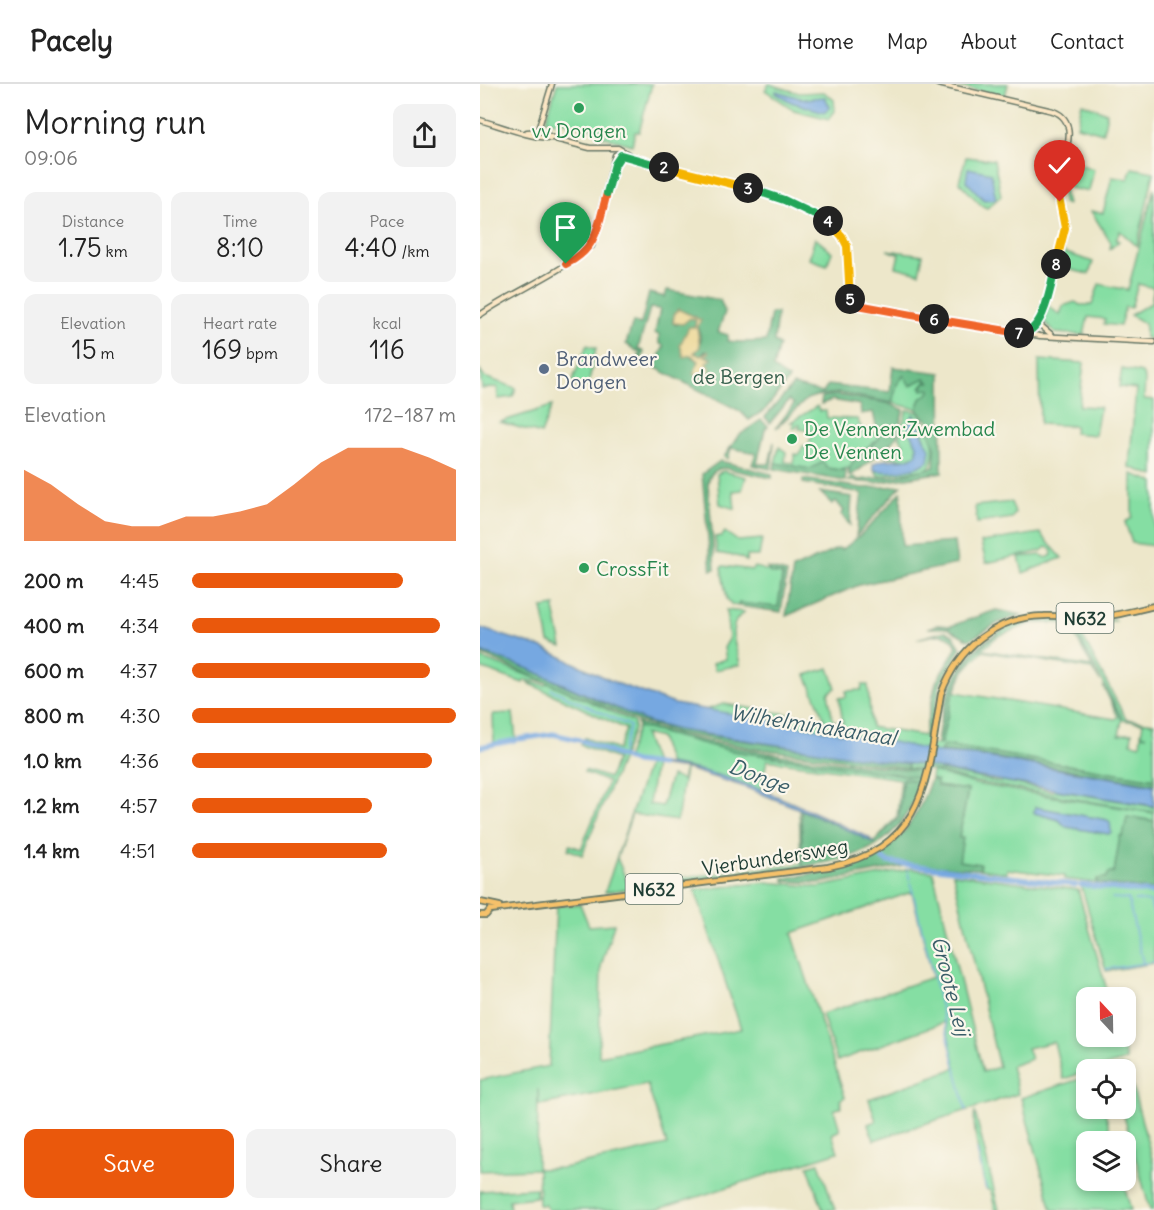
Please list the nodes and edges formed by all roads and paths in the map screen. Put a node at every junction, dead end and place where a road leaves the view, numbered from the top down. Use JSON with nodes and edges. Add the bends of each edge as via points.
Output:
{"nodes":[{"id":1,"x":552,"y":84,"type":"edge"},
{"id":2,"x":938,"y":84,"type":"edge"},
{"id":3,"x":480,"y":120,"type":"edge"},
{"id":4,"x":540,"y":133,"type":"junction"},
{"id":5,"x":617,"y":153,"type":"junction"},
{"id":6,"x":480,"y":315,"type":"edge"},
{"id":7,"x":1040,"y":325,"type":"junction"},
{"id":8,"x":1035,"y":331,"type":"junction"},
{"id":9,"x":1045,"y":333,"type":"junction"},
{"id":10,"x":1154,"y":342,"type":"edge"},
{"id":11,"x":1154,"y":606,"type":"edge"},
{"id":12,"x":480,"y":902,"type":"edge"},
{"id":13,"x":490,"y":908,"type":"junction"},
{"id":14,"x":480,"y":915,"type":"edge"}],
"edges":[{"from":1,"to":4,"type":"street"},
{"from":2,"to":7,"type":"street","via":[[1050,110],[1067,123],[1069,136],[1057,187],[1065,228]]},
{"from":3,"to":4,"type":"street"},
{"from":4,"to":5,"type":"street"},
{"from":5,"to":6,"type":"street","via":[[592,244],[585,253]]},
{"from":5,"to":8,"type":"street","via":[[766,193],[827,221],[847,246],[849,300],[858,305],[1026,334]]},
{"from":7,"to":8,"type":"street"},
{"from":7,"to":9,"type":"street"},
{"from":8,"to":9,"type":"street"},
{"from":9,"to":10,"type":"street","via":[[1055,337]]},
{"from":11,"to":13,"type":"main road","name":"Vierbundersweg","number":"N632","via":[[1097,618],[1028,617],[982,636],[956,661],[941,693],[920,800],[905,825],[878,850],[854,862]]},
{"from":12,"to":13,"type":"main road","number":"N632"},
{"from":13,"to":14,"type":"main road","via":[[486,915]]}]}
